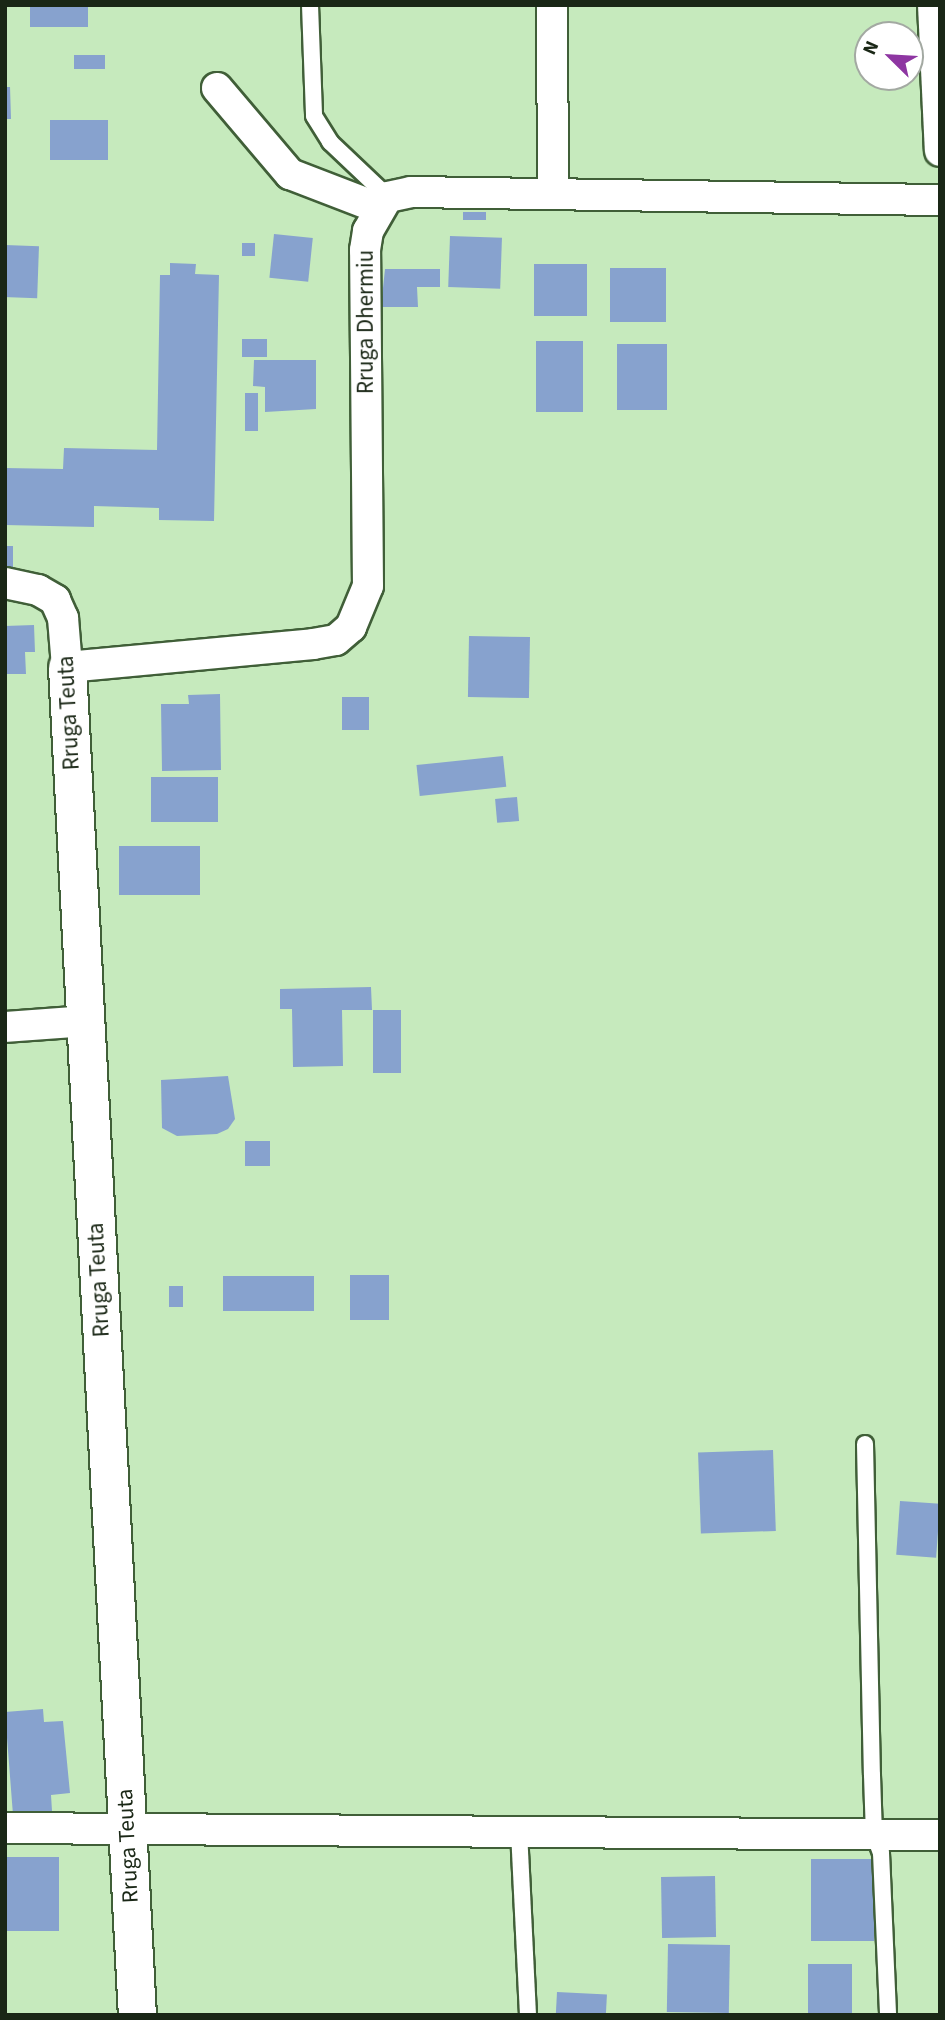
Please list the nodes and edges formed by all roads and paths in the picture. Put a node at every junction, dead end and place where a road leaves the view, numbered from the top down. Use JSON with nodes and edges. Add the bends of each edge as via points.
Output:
{"nodes":[{"id":1,"x":310,"y":5,"type":"edge"},
{"id":2,"x":552,"y":5,"type":"edge"},
{"id":3,"x":933,"y":5,"type":"edge"},
{"id":4,"x":217,"y":88,"type":"dead end"},
{"id":5,"x":940,"y":151,"type":"edge"},
{"id":6,"x":553,"y":194,"type":"junction"},
{"id":7,"x":940,"y":200,"type":"edge"},
{"id":8,"x":383,"y":203,"type":"junction"},
{"id":9,"x":5,"y":583,"type":"edge"},
{"id":10,"x":67,"y":667,"type":"junction"},
{"id":11,"x":86,"y":1021,"type":"junction"},
{"id":12,"x":5,"y":1027,"type":"edge"},
{"id":13,"x":865,"y":1444,"type":"dead end"},
{"id":14,"x":5,"y":1828,"type":"edge"},
{"id":15,"x":127,"y":1830,"type":"junction"},
{"id":16,"x":519,"y":1831,"type":"junction"},
{"id":17,"x":874,"y":1834,"type":"junction"},
{"id":18,"x":940,"y":1835,"type":"edge"},
{"id":19,"x":137,"y":2015,"type":"edge"},
{"id":20,"x":528,"y":2015,"type":"edge"},
{"id":21,"x":888,"y":2015,"type":"edge"}],
"edges":[{"from":1,"to":8,"type":"lane","via":[[314,116],[330,142]]},
{"from":2,"to":6,"type":"street"},
{"from":3,"to":5,"type":"street"},
{"from":4,"to":8,"type":"street","via":[[290,174]]},
{"from":6,"to":7,"type":"street"},
{"from":6,"to":8,"type":"street","via":[[411,192]]},
{"from":8,"to":10,"type":"street","name":"Rruga Dhermiu","via":[[365,250],[368,586],[351,627],[336,640],[313,644]]},
{"from":9,"to":10,"type":"street","name":"Rruga Teuta","via":[[38,590],[55,600],[63,618]]},
{"from":10,"to":11,"type":"street","name":"Rruga Teuta"},
{"from":11,"to":12,"type":"street"},
{"from":11,"to":15,"type":"street","name":"Rruga Teuta"},
{"from":13,"to":17,"type":"lane"},
{"from":14,"to":15,"type":"street"},
{"from":15,"to":16,"type":"street"},
{"from":15,"to":19,"type":"street","name":"Rruga Teuta"},
{"from":16,"to":17,"type":"street"},
{"from":16,"to":20,"type":"lane"},
{"from":17,"to":18,"type":"street"},
{"from":17,"to":21,"type":"lane","via":[[881,1853]]}]}
